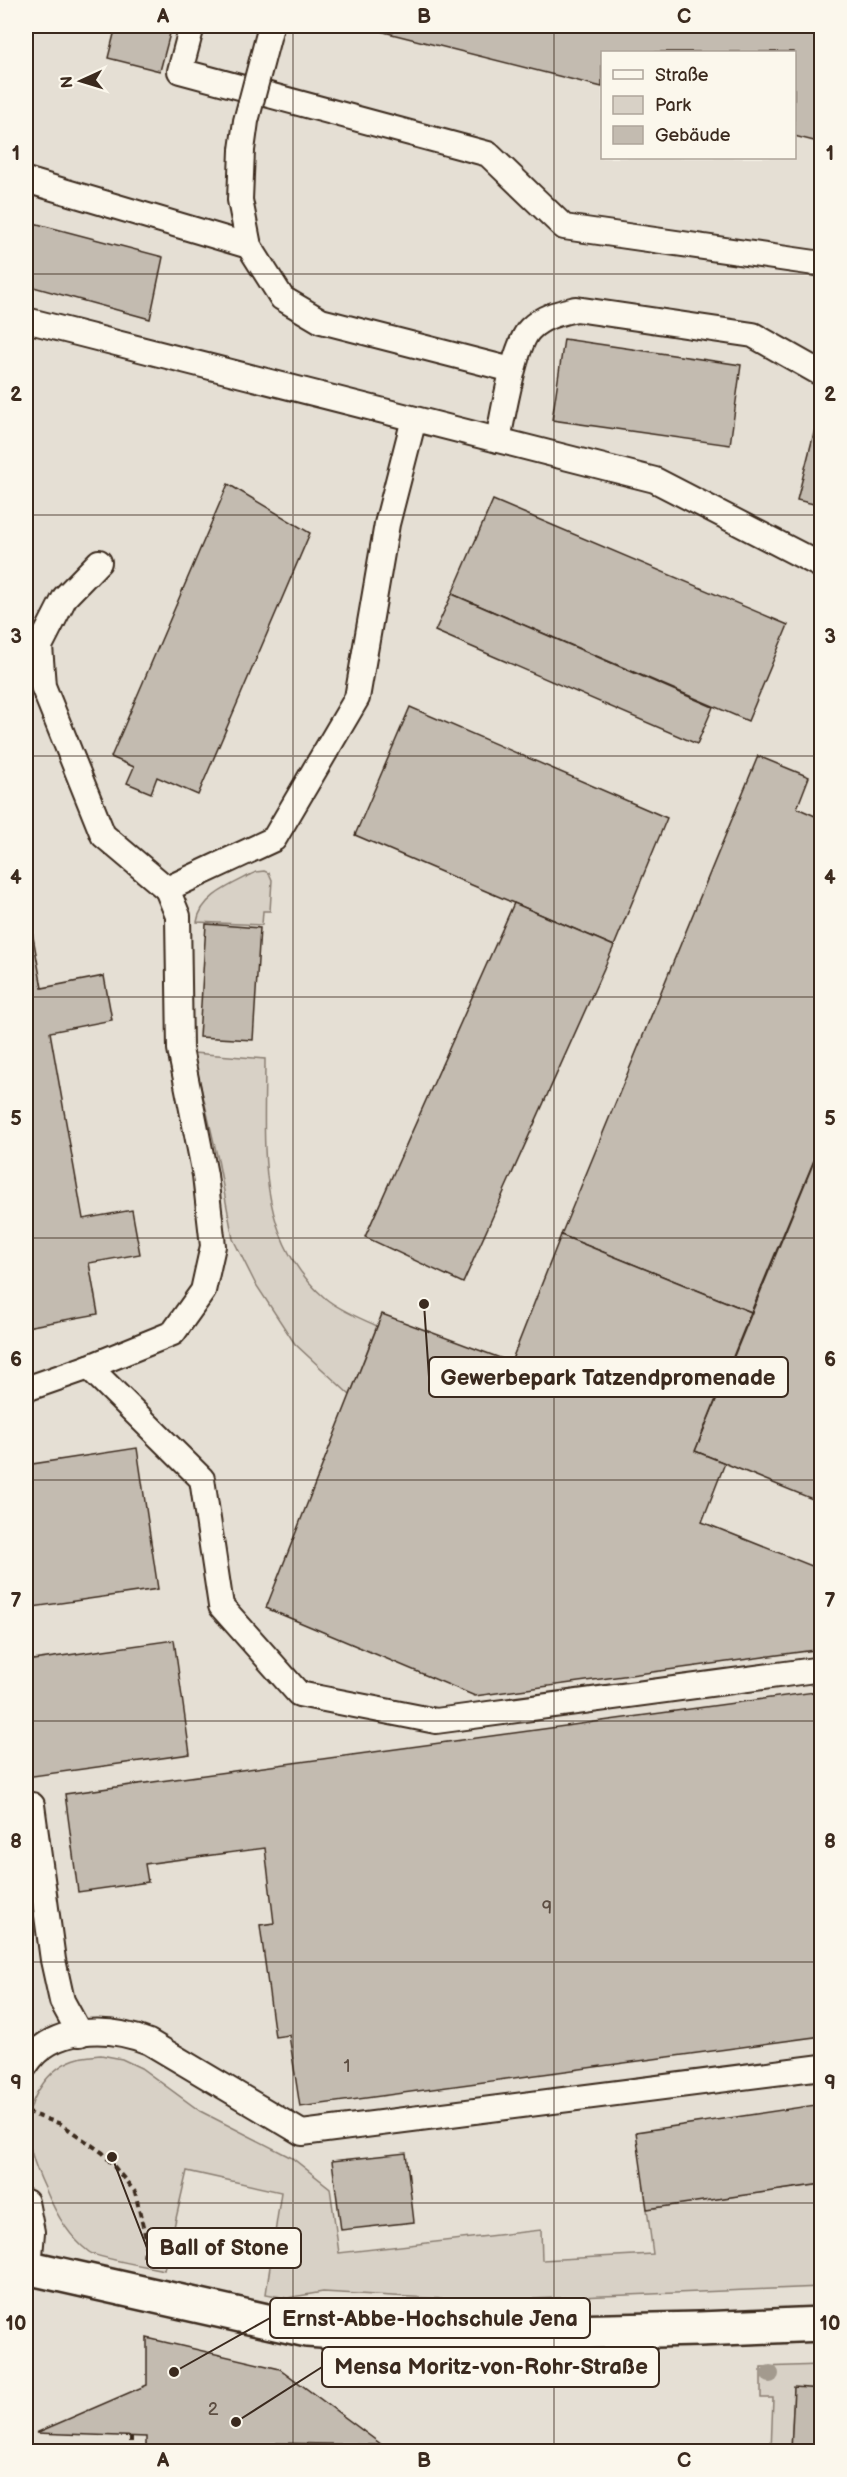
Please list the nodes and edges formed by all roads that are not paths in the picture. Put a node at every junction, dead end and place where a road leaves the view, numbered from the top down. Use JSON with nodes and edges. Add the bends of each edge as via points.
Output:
{"nodes":[{"id":1,"x":192,"y":26,"type":"edge"},
{"id":2,"x":271,"y":26,"type":"edge"},
{"id":3,"x":26,"y":180,"type":"edge"},
{"id":4,"x":249,"y":246,"type":"junction"},
{"id":5,"x":822,"y":264,"type":"edge"},
{"id":6,"x":26,"y":320,"type":"edge"},
{"id":7,"x":512,"y":370,"type":"junction"},
{"id":8,"x":822,"y":375,"type":"edge"},
{"id":9,"x":414,"y":419,"type":"junction"},
{"id":10,"x":498,"y":440,"type":"junction"},
{"id":11,"x":99,"y":562,"type":"dead end"},
{"id":12,"x":822,"y":566,"type":"edge"},
{"id":13,"x":167,"y":889,"type":"junction"},
{"id":14,"x":90,"y":1367,"type":"junction"},
{"id":15,"x":26,"y":1389,"type":"edge"},
{"id":16,"x":822,"y":1669,"type":"edge"},
{"id":17,"x":32,"y":1805,"type":"dead end"},
{"id":18,"x":80,"y":2034,"type":"junction"},
{"id":19,"x":26,"y":2065,"type":"edge"},
{"id":20,"x":822,"y":2067,"type":"edge"},
{"id":21,"x":26,"y":2202,"type":"edge"},
{"id":22,"x":27,"y":2267,"type":"edge"},
{"id":23,"x":822,"y":2324,"type":"edge"}],
"edges":[{"from":1,"to":5,"type":"lane","via":[[180,71],[488,154],[564,227]]},
{"from":2,"to":4,"type":"lane","bridge":true,"via":[[242,150],[240,200]]},
{"from":3,"to":4,"type":"lane"},
{"from":4,"to":7,"type":"lane","via":[[282,298],[321,321]]},
{"from":6,"to":9,"type":"lane"},
{"from":7,"to":8,"type":"lane","via":[[528,330],[548,316],[576,309],[753,335]]},
{"from":7,"to":10,"type":"lane"},
{"from":9,"to":10,"type":"lane"},
{"from":9,"to":13,"type":"lane","via":[[387,524],[357,698],[274,839]]},
{"from":10,"to":12,"type":"lane","via":[[655,480]]},
{"from":11,"to":13,"type":"lane","via":[[65,597],[40,646],[42,686],[103,835]]},
{"from":13,"to":14,"type":"lane","via":[[178,916],[180,1049],[205,1175],[213,1246],[202,1291],[173,1333]]},
{"from":14,"to":15,"type":"lane"},
{"from":14,"to":16,"type":"lane","via":[[202,1479],[221,1606],[299,1694],[436,1721]]},
{"from":17,"to":18,"type":"lane","via":[[62,2001]]},
{"from":18,"to":19,"type":"lane","via":[[60,2037],[42,2046]]},
{"from":18,"to":20,"type":"lane","via":[[106,2031],[148,2042],[302,2133]]},
{"from":21,"to":22,"type":"lane","via":[[32,2232]]},
{"from":22,"to":23,"type":"street","via":[[307,2330],[395,2336]]}]}
